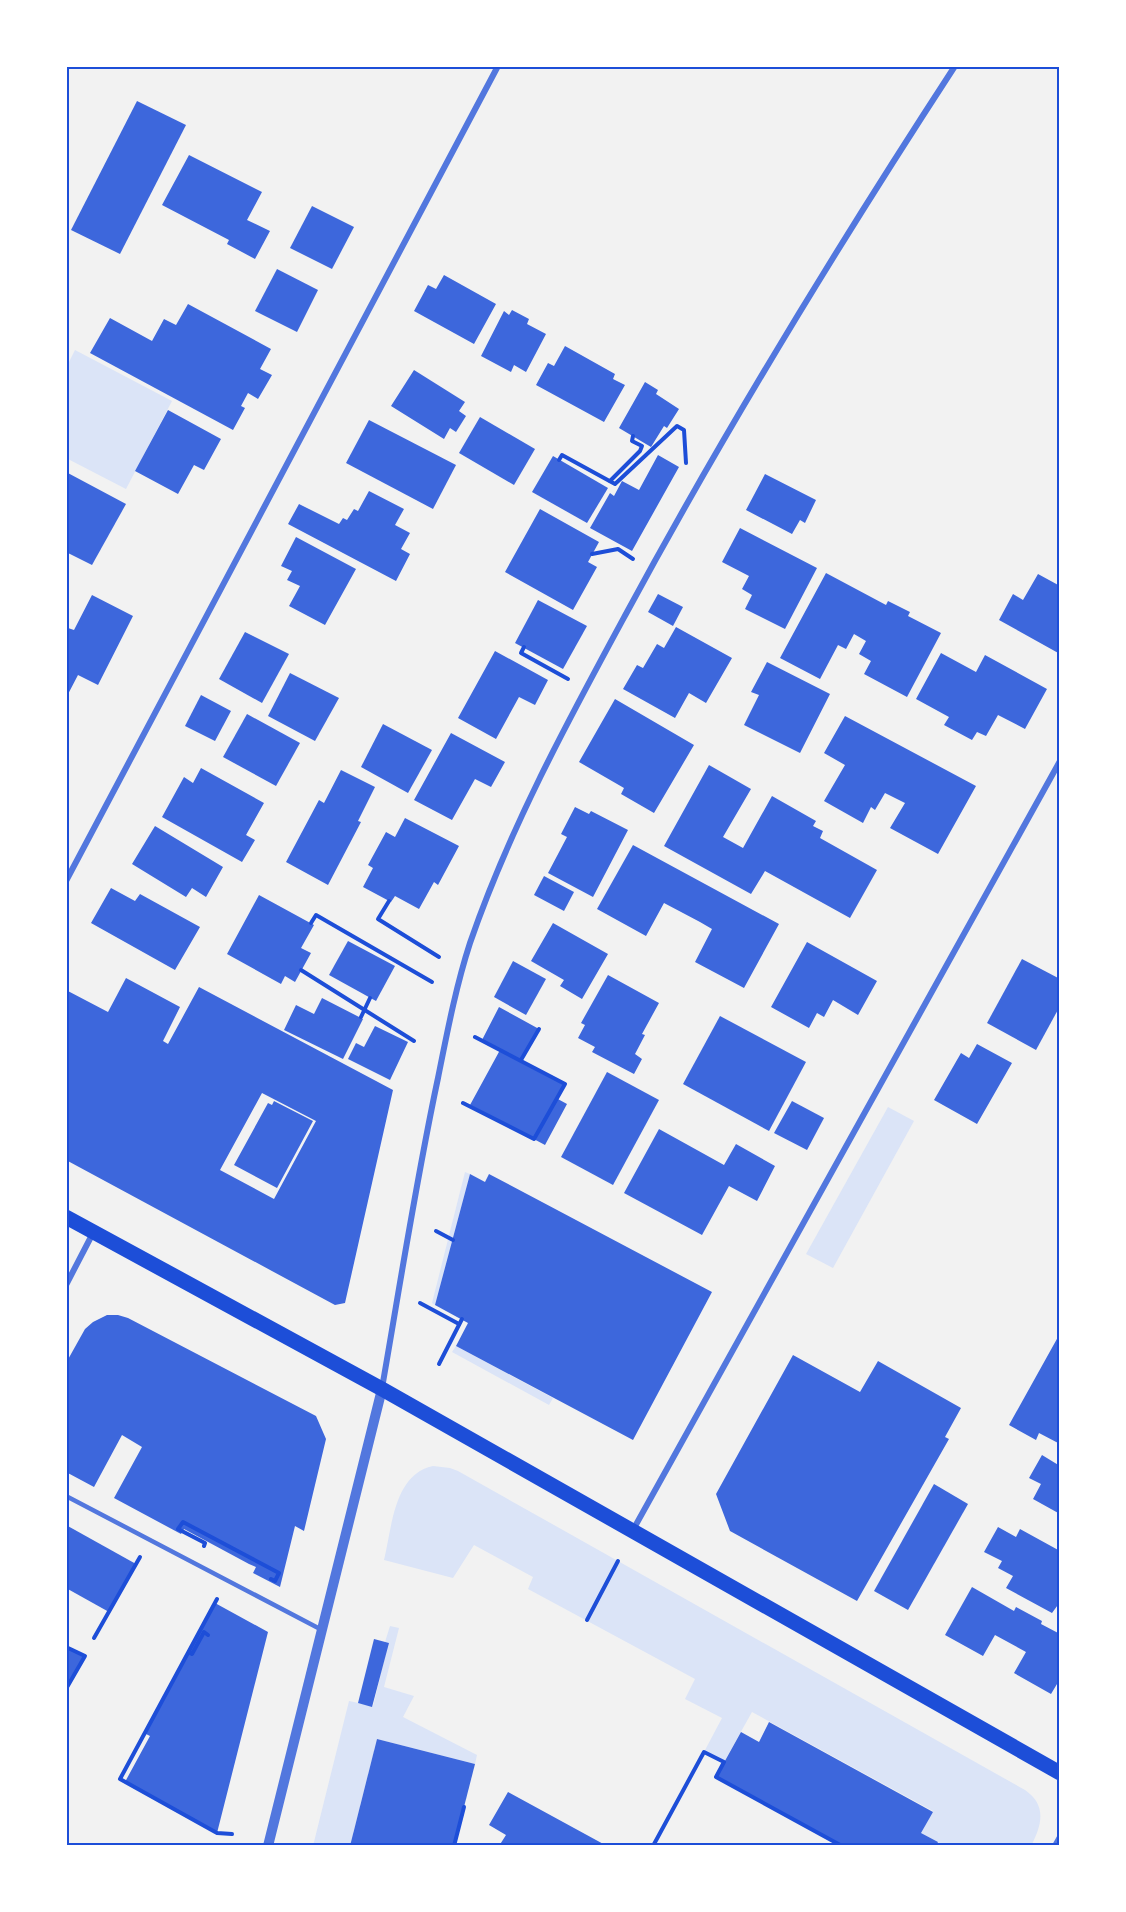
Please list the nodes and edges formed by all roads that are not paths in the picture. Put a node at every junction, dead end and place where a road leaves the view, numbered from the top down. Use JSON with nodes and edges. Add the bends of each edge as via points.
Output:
{"nodes":[{"id":1,"x":498,"y":66,"type":"edge"},
{"id":2,"x":955,"y":66,"type":"edge"},
{"id":3,"x":1060,"y":761,"type":"edge"},
{"id":4,"x":66,"y":881,"type":"edge"},
{"id":5,"x":66,"y":1217,"type":"edge"},
{"id":6,"x":93,"y":1232,"type":"junction"},
{"id":7,"x":66,"y":1285,"type":"edge"},
{"id":8,"x":382,"y":1389,"type":"junction"},
{"id":9,"x":66,"y":1496,"type":"edge"},
{"id":10,"x":633,"y":1530,"type":"junction"},
{"id":11,"x":322,"y":1630,"type":"junction"},
{"id":12,"x":1060,"y":1773,"type":"edge"},
{"id":13,"x":1060,"y":1837,"type":"edge"},
{"id":14,"x":268,"y":1846,"type":"edge"},
{"id":15,"x":1055,"y":1846,"type":"edge"}],
"edges":[{"from":1,"to":4,"type":"street"},
{"from":2,"to":8,"type":"street","via":[[839,248],[698,482],[589,682],[497,871],[470,945],[451,1017],[424,1145]]},
{"from":3,"to":10,"type":"street"},
{"from":5,"to":6,"type":"main road"},
{"from":6,"to":7,"type":"street"},
{"from":6,"to":8,"type":"main road"},
{"from":8,"to":10,"type":"main road"},
{"from":8,"to":11,"type":"street"},
{"from":9,"to":11,"type":"lane"},
{"from":10,"to":12,"type":"main road"},
{"from":11,"to":14,"type":"street"},
{"from":13,"to":15,"type":"street"}]}
